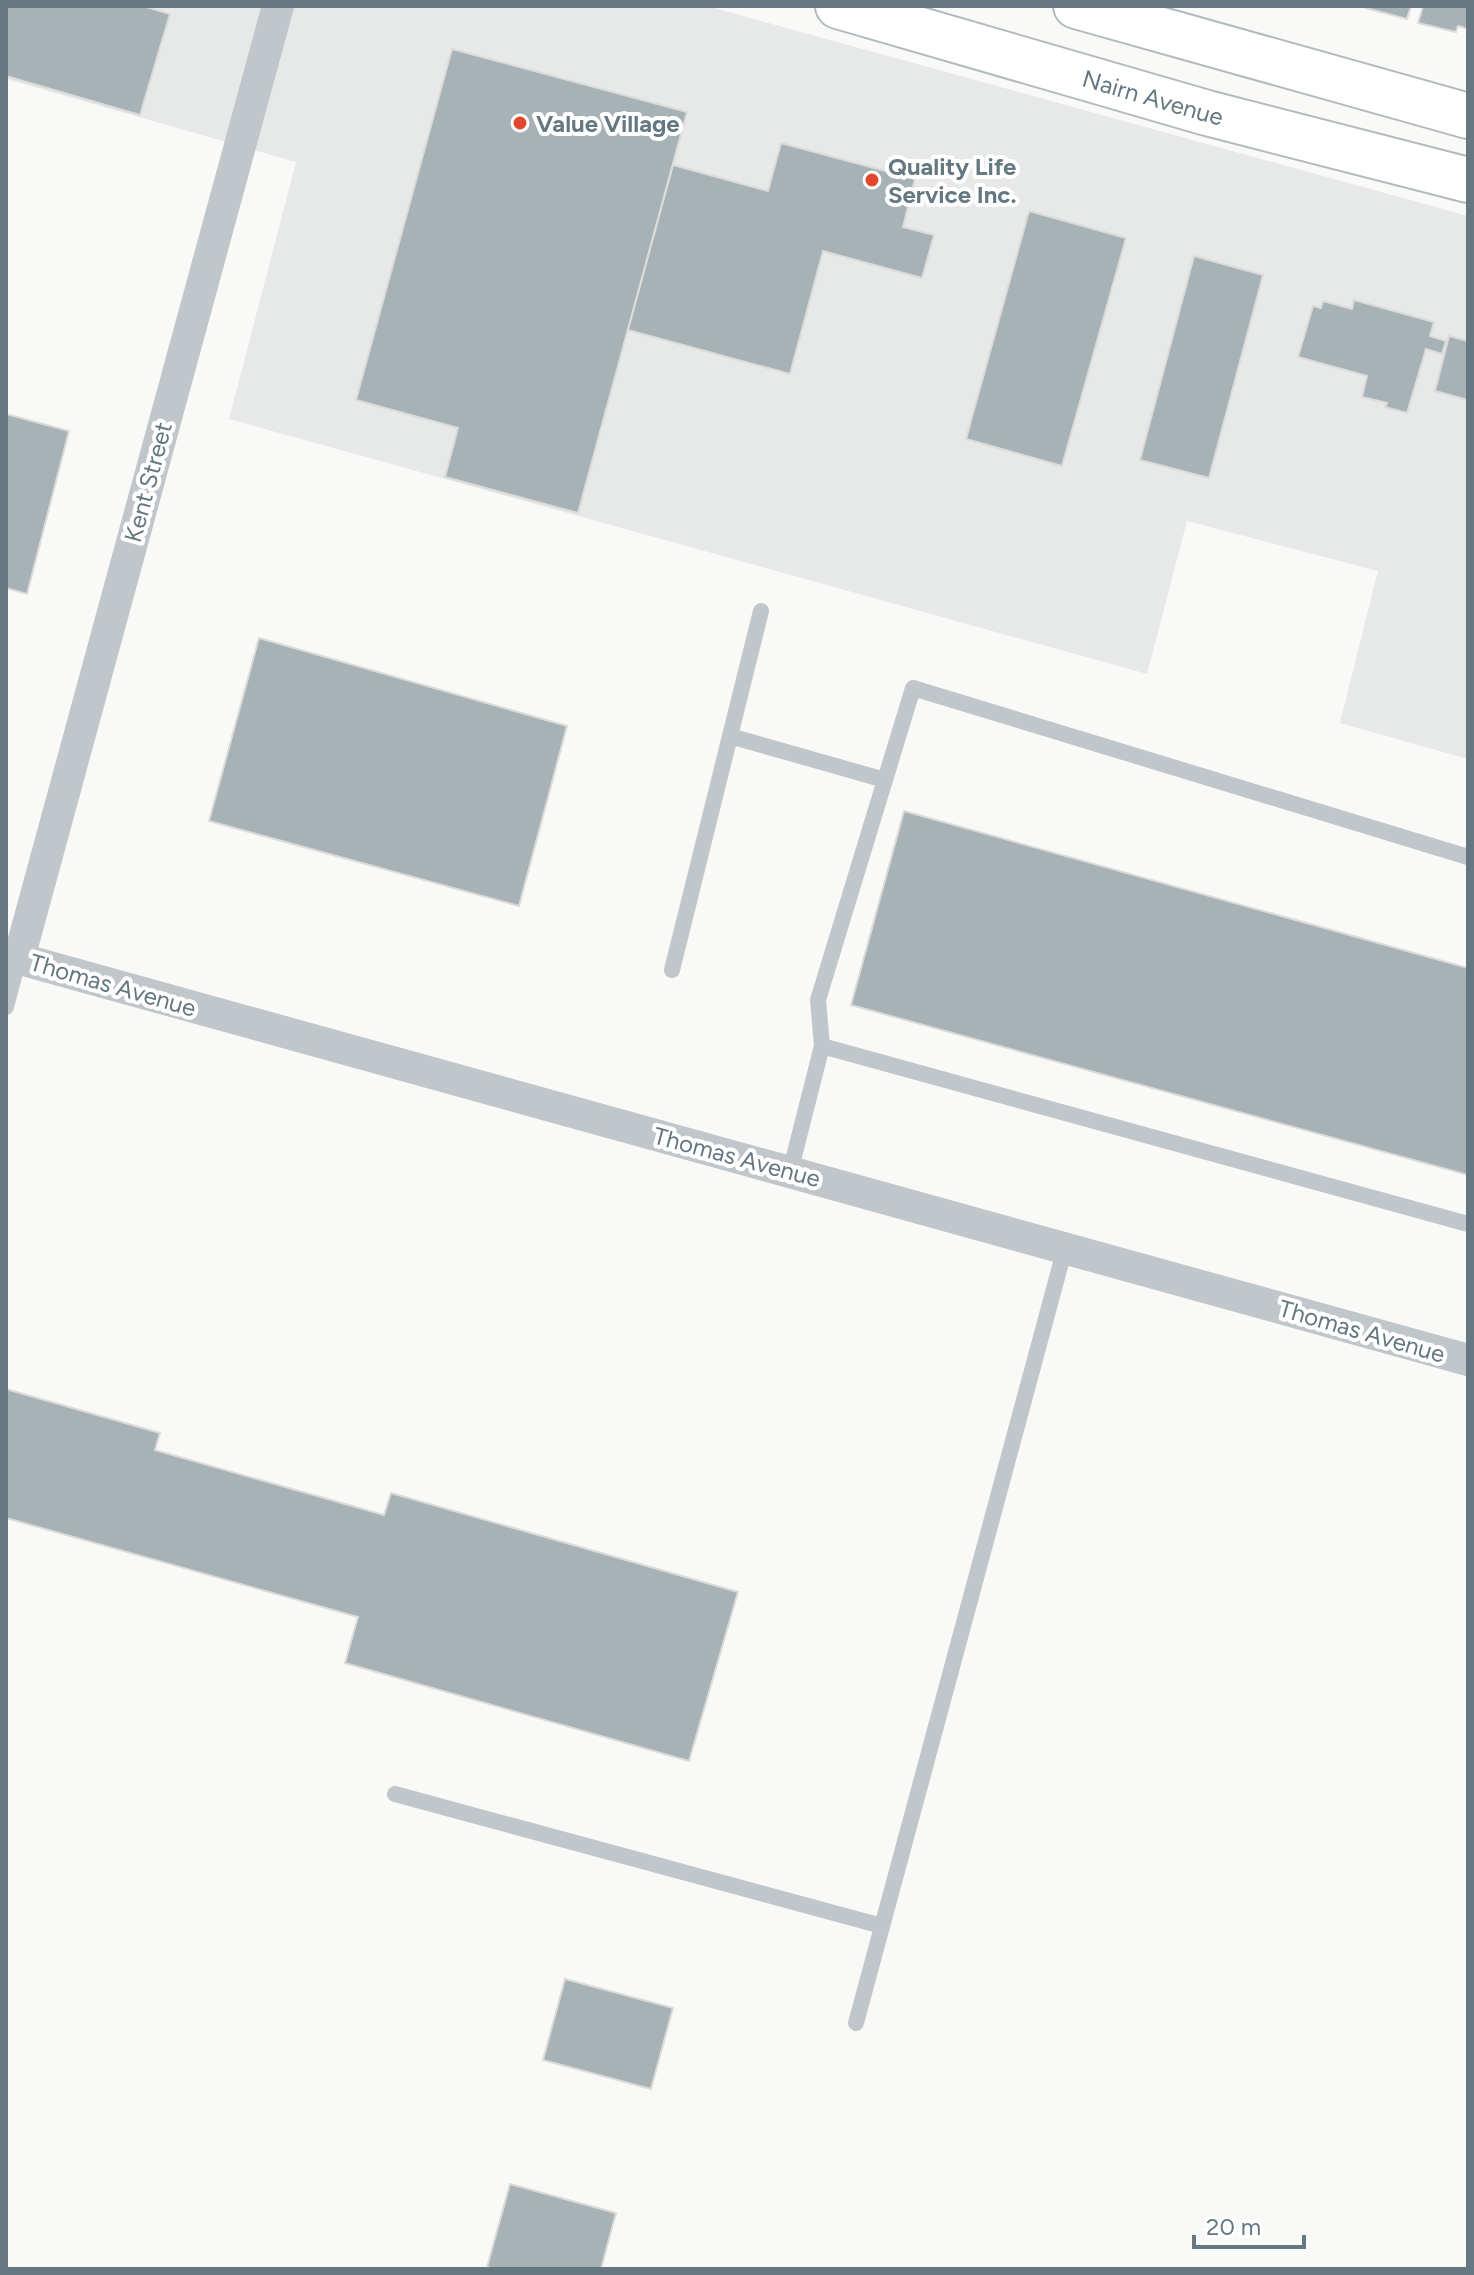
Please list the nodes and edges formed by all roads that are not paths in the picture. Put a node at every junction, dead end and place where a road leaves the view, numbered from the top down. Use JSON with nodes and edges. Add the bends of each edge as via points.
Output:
{"nodes":[{"id":1,"x":278,"y":6,"type":"edge"},
{"id":2,"x":838,"y":6,"type":"edge"},
{"id":3,"x":1076,"y":6,"type":"edge"},
{"id":4,"x":1223,"y":48,"type":"junction"},
{"id":5,"x":1207,"y":113,"type":"junction"},
{"id":6,"x":1468,"y":116,"type":"edge"},
{"id":7,"x":1468,"y":180,"type":"edge"},
{"id":8,"x":761,"y":611,"type":"dead end"},
{"id":9,"x":730,"y":736,"type":"junction"},
{"id":10,"x":885,"y":780,"type":"junction"},
{"id":11,"x":1468,"y":857,"type":"edge"},
{"id":12,"x":12,"y":957,"type":"edge"},
{"id":13,"x":672,"y":970,"type":"dead end"},
{"id":14,"x":6,"y":1007,"type":"edge"},
{"id":15,"x":822,"y":1046,"type":"junction"},
{"id":16,"x":790,"y":1172,"type":"junction"},
{"id":17,"x":1468,"y":1224,"type":"edge"},
{"id":18,"x":1065,"y":1248,"type":"junction"},
{"id":19,"x":1468,"y":1360,"type":"edge"},
{"id":20,"x":395,"y":1794,"type":"dead end"},
{"id":21,"x":882,"y":1926,"type":"junction"},
{"id":22,"x":856,"y":2023,"type":"dead end"}],
"edges":[{"from":1,"to":12,"type":"street","name":"Kent Street"},
{"from":2,"to":5,"type":"main road","name":"Nairn Avenue"},
{"from":3,"to":4,"type":"main road"},
{"from":4,"to":5,"type":"main road"},
{"from":4,"to":6,"type":"main road"},
{"from":5,"to":7,"type":"main road","name":"Nairn Avenue"},
{"from":8,"to":9,"type":"lane"},
{"from":9,"to":10,"type":"lane"},
{"from":9,"to":13,"type":"lane"},
{"from":10,"to":11,"type":"lane","via":[[913,688]]},
{"from":10,"to":15,"type":"lane","via":[[818,1000]]},
{"from":12,"to":14,"type":"lane"},
{"from":12,"to":16,"type":"street","name":"Thomas Avenue"},
{"from":15,"to":16,"type":"lane"},
{"from":15,"to":17,"type":"lane"},
{"from":16,"to":18,"type":"street","name":"Thomas Avenue"},
{"from":18,"to":19,"type":"street","name":"Thomas Avenue"},
{"from":18,"to":21,"type":"lane"},
{"from":20,"to":21,"type":"lane"},
{"from":21,"to":22,"type":"lane"}]}
